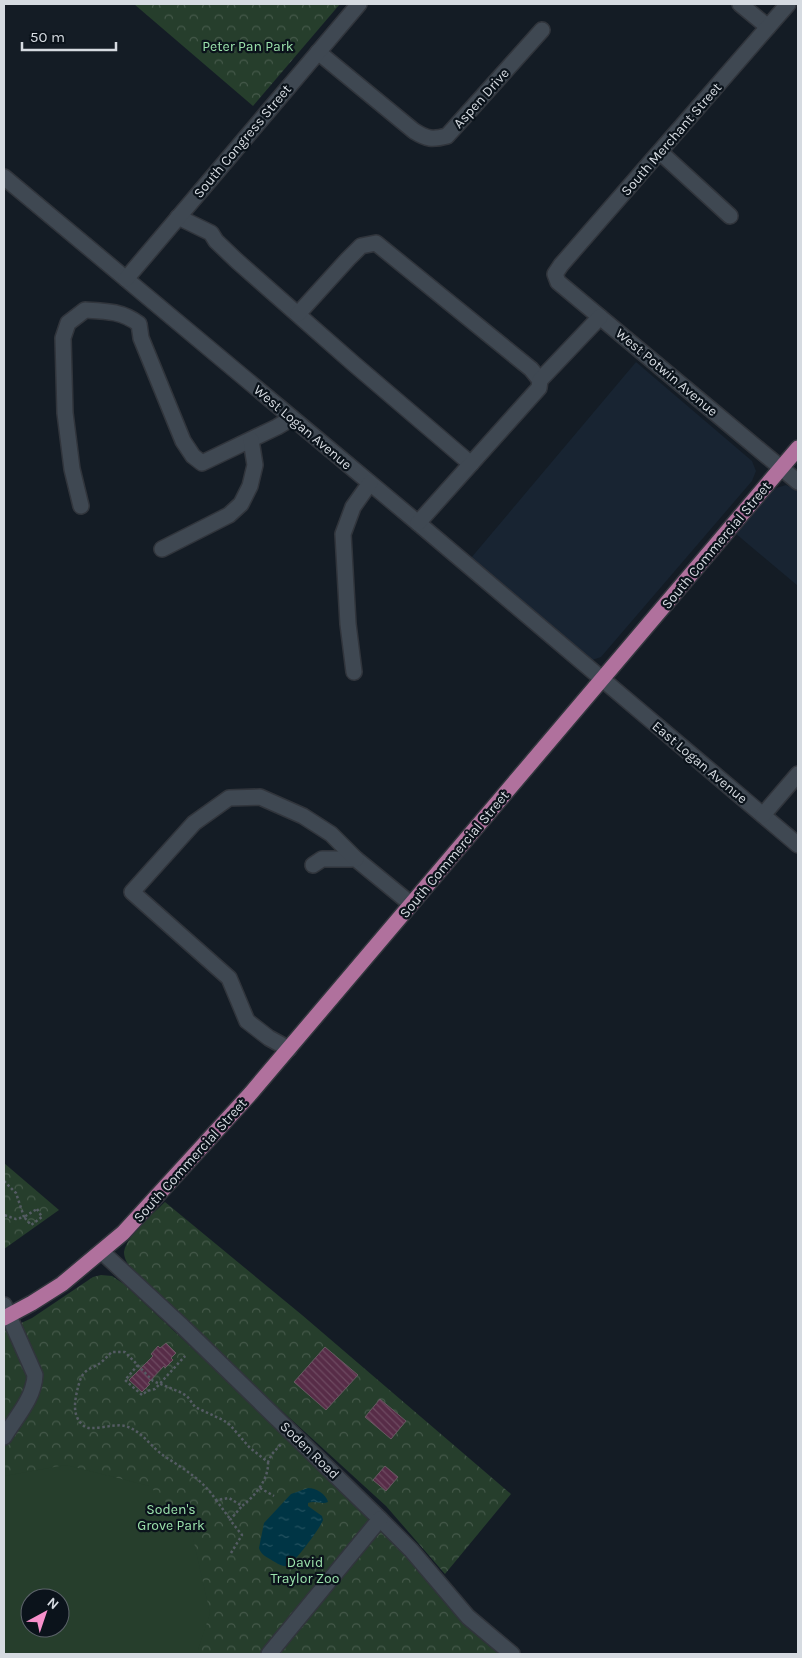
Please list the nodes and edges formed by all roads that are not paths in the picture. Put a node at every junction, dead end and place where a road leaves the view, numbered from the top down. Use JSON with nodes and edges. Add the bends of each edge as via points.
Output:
{"nodes":[{"id":1,"x":359,"y":4,"type":"edge"},
{"id":2,"x":740,"y":4,"type":"edge"},
{"id":3,"x":788,"y":4,"type":"edge"},
{"id":4,"x":768,"y":27,"type":"junction"},
{"id":5,"x":542,"y":30,"type":"dead end"},
{"id":6,"x":318,"y":52,"type":"junction"},
{"id":7,"x":660,"y":152,"type":"junction"},
{"id":8,"x":4,"y":177,"type":"edge"},
{"id":9,"x":730,"y":216,"type":"dead end"},
{"id":10,"x":178,"y":217,"type":"junction"},
{"id":11,"x":555,"y":274,"type":"joint"},
{"id":12,"x":126,"y":279,"type":"junction"},
{"id":13,"x":159,"y":307,"type":"junction"},
{"id":14,"x":298,"y":314,"type":"junction"},
{"id":15,"x":600,"y":316,"type":"junction"},
{"id":16,"x":139,"y":324,"type":"junction"},
{"id":17,"x":540,"y":380,"type":"junction"},
{"id":18,"x":292,"y":418,"type":"junction"},
{"id":19,"x":251,"y":440,"type":"junction"},
{"id":20,"x":798,"y":448,"type":"edge"},
{"id":21,"x":471,"y":464,"type":"junction"},
{"id":22,"x":781,"y":468,"type":"junction"},
{"id":23,"x":798,"y":482,"type":"edge"},
{"id":24,"x":370,"y":483,"type":"junction"},
{"id":25,"x":81,"y":506,"type":"dead end"},
{"id":26,"x":418,"y":523,"type":"junction"},
{"id":27,"x":162,"y":549,"type":"dead end"},
{"id":28,"x":354,"y":672,"type":"dead end"},
{"id":29,"x":603,"y":678,"type":"junction"},
{"id":30,"x":798,"y":774,"type":"edge"},
{"id":31,"x":763,"y":815,"type":"junction"},
{"id":32,"x":798,"y":845,"type":"edge"},
{"id":33,"x":356,"y":858,"type":"junction"},
{"id":34,"x":313,"y":865,"type":"dead end"},
{"id":35,"x":411,"y":904,"type":"junction"},
{"id":36,"x":289,"y":1049,"type":"junction"},
{"id":37,"x":102,"y":1252,"type":"junction"},
{"id":38,"x":5,"y":1313,"type":"edge"},
{"id":39,"x":4,"y":1437,"type":"edge"},
{"id":40,"x":380,"y":1519,"type":"junction"},
{"id":41,"x":269,"y":1654,"type":"edge"},
{"id":42,"x":512,"y":1654,"type":"edge"}],
"edges":[{"from":1,"to":6,"type":"street","name":"South Congress Street"},
{"from":2,"to":4,"type":"street"},
{"from":3,"to":4,"type":"street","name":"South Merchant Street"},
{"from":4,"to":7,"type":"street","name":"South Merchant Street"},
{"from":5,"to":6,"type":"street","name":"Aspen Drive","via":[[452,130],[446,136],[434,139],[414,131]]},
{"from":6,"to":10,"type":"street","name":"South Congress Street"},
{"from":7,"to":9,"type":"street"},
{"from":7,"to":11,"type":"street","name":"South Merchant Street"},
{"from":8,"to":12,"type":"street","name":"West Logan Avenue"},
{"from":10,"to":12,"type":"street","name":"South Congress Street"},
{"from":10,"to":14,"type":"street","via":[[211,233],[237,261]]},
{"from":11,"to":15,"type":"street","name":"West Potwin Avenue","via":[[558,282]]},
{"from":12,"to":13,"type":"street","name":"West Logan Avenue"},
{"from":13,"to":16,"type":"street"},
{"from":13,"to":18,"type":"street","name":"West Logan Avenue"},
{"from":14,"to":17,"type":"street","via":[[361,246],[376,243]]},
{"from":14,"to":21,"type":"street"},
{"from":15,"to":17,"type":"street"},
{"from":15,"to":22,"type":"street","name":"West Potwin Avenue"},
{"from":16,"to":19,"type":"street","via":[[141,338],[183,441],[193,456],[202,463]]},
{"from":16,"to":25,"type":"street","via":[[128,316],[85,310],[68,323],[63,338],[65,413],[72,469]]},
{"from":17,"to":21,"type":"street","via":[[539,388]]},
{"from":18,"to":19,"type":"street"},
{"from":18,"to":24,"type":"street","name":"West Logan Avenue"},
{"from":19,"to":27,"type":"street","via":[[255,465],[241,504],[229,515]]},
{"from":20,"to":22,"type":"main road","name":"South Commercial Street"},
{"from":21,"to":26,"type":"street"},
{"from":22,"to":23,"type":"street","name":"West Potwin Avenue"},
{"from":22,"to":29,"type":"main road","name":"South Commercial Street"},
{"from":24,"to":26,"type":"street","name":"West Logan Avenue"},
{"from":24,"to":28,"type":"street","via":[[354,507],[343,534]]},
{"from":26,"to":29,"type":"street","name":"West Logan Avenue"},
{"from":29,"to":31,"type":"street","name":"East Logan Avenue"},
{"from":29,"to":35,"type":"main road","name":"South Commercial Street"},
{"from":30,"to":31,"type":"street"},
{"from":31,"to":32,"type":"street","name":"East Logan Avenue"},
{"from":33,"to":34,"type":"street","via":[[322,859]]},
{"from":33,"to":35,"type":"street"},
{"from":33,"to":36,"type":"street","via":[[331,834],[303,816],[260,797],[228,798],[194,823],[132,892],[229,978],[247,1021]]},
{"from":35,"to":36,"type":"main road","name":"South Commercial Street"},
{"from":36,"to":37,"type":"main road","name":"South Commercial Street","via":[[123,1233]]},
{"from":37,"to":38,"type":"main road","name":"South Commercial Street","via":[[32,1303]]},
{"from":37,"to":40,"type":"street","name":"Soden Road"},
{"from":38,"to":39,"type":"street","via":[[34,1375],[34,1384],[31,1395]]},
{"from":40,"to":41,"type":"street"},
{"from":40,"to":42,"type":"street","name":"Soden Road","via":[[468,1617]]}]}
